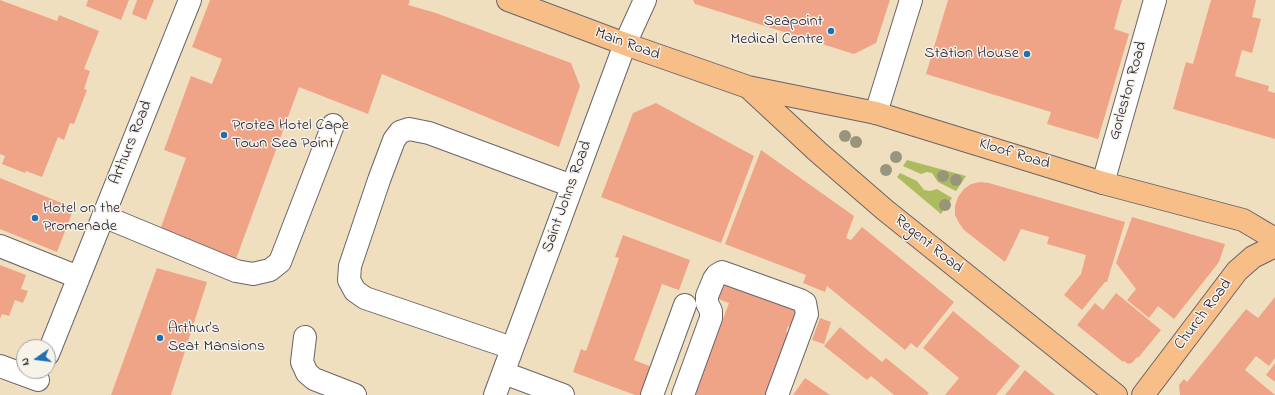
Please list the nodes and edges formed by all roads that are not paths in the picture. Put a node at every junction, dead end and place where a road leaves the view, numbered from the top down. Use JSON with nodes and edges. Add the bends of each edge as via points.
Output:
{"nodes":[{"id":1,"x":190,"y":0,"type":"edge"},
{"id":2,"x":508,"y":0,"type":"edge"},
{"id":3,"x":645,"y":0,"type":"edge"},
{"id":4,"x":911,"y":0,"type":"edge"},
{"id":5,"x":1155,"y":0,"type":"edge"},
{"id":6,"x":625,"y":44,"type":"junction"},
{"id":7,"x":748,"y":87,"type":"junction"},
{"id":8,"x":876,"y":113,"type":"junction"},
{"id":9,"x":333,"y":125,"type":"dead end"},
{"id":10,"x":1103,"y":182,"type":"junction"},
{"id":11,"x":572,"y":186,"type":"junction"},
{"id":12,"x":103,"y":216,"type":"junction"},
{"id":13,"x":1275,"y":239,"type":"edge"},
{"id":14,"x":0,"y":246,"type":"edge"},
{"id":15,"x":1275,"y":246,"type":"edge"},
{"id":16,"x":78,"y":277,"type":"junction"},
{"id":17,"x":685,"y":305,"type":"dead end"},
{"id":18,"x":305,"y":337,"type":"dead end"},
{"id":19,"x":54,"y":339,"type":"edge"},
{"id":20,"x":512,"y":348,"type":"junction"},
{"id":21,"x":0,"y":366,"type":"edge"},
{"id":22,"x":504,"y":373,"type":"junction"},
{"id":23,"x":37,"y":382,"type":"edge"},
{"id":24,"x":355,"y":395,"type":"edge"},
{"id":25,"x":496,"y":395,"type":"edge"},
{"id":26,"x":563,"y":395,"type":"edge"},
{"id":27,"x":652,"y":395,"type":"edge"},
{"id":28,"x":683,"y":395,"type":"edge"},
{"id":29,"x":776,"y":395,"type":"edge"},
{"id":30,"x":1116,"y":395,"type":"edge"},
{"id":31,"x":1143,"y":395,"type":"edge"}],
"edges":[{"from":1,"to":12,"type":"street","name":"Arthurs Road"},
{"from":2,"to":6,"type":"main road","name":"Main Road"},
{"from":3,"to":6,"type":"street","name":"Saint Johns Road"},
{"from":4,"to":8,"type":"street"},
{"from":5,"to":10,"type":"street","name":"Gorleston Road"},
{"from":6,"to":7,"type":"main road","name":"Main Road"},
{"from":6,"to":11,"type":"street","name":"Saint Johns Road"},
{"from":7,"to":8,"type":"main road","name":"Kloof Road"},
{"from":7,"to":30,"type":"main road","name":"Regent Road","via":[[886,210]]},
{"from":8,"to":10,"type":"main road","name":"Kloof Road"},
{"from":9,"to":12,"type":"street","via":[[280,262],[270,270],[253,274],[236,271]]},
{"from":10,"to":13,"type":"main road","name":"Kloof Road","via":[[1243,220]]},
{"from":11,"to":20,"type":"street","name":"Saint Johns Road"},
{"from":11,"to":20,"type":"street","via":[[409,128],[400,132],[394,140],[379,180],[350,266],[349,280],[355,292],[365,298]]},
{"from":12,"to":16,"type":"street","name":"Arthurs Road"},
{"from":14,"to":16,"type":"street"},
{"from":15,"to":31,"type":"main road","name":"Church Road","via":[[1253,257],[1237,271]]},
{"from":16,"to":19,"type":"street","name":"Arthurs Road"},
{"from":17,"to":27,"type":"street"},
{"from":18,"to":24,"type":"street","via":[[302,362],[307,373],[314,379]]},
{"from":20,"to":22,"type":"street","name":"Saint Johns Road"},
{"from":21,"to":23,"type":"street"},
{"from":22,"to":25,"type":"street","name":"Saint Johns Road"},
{"from":22,"to":26,"type":"street"},
{"from":28,"to":29,"type":"street","via":[[711,318],[707,296],[714,279],[722,272],[805,303],[806,314]]}]}
